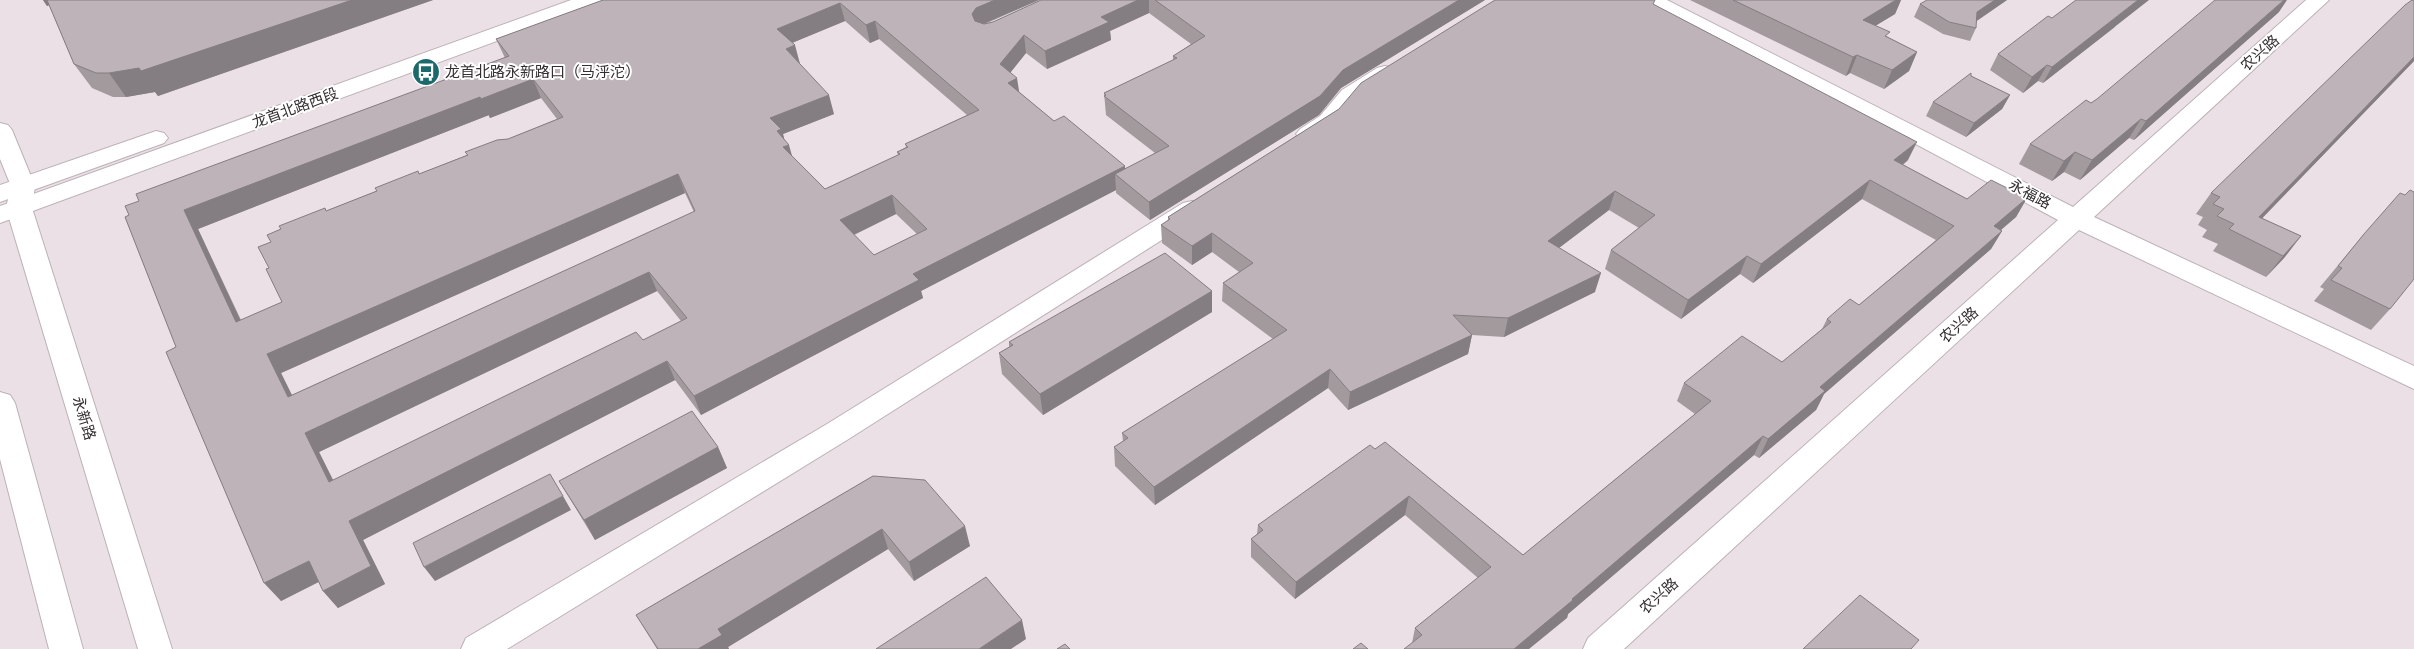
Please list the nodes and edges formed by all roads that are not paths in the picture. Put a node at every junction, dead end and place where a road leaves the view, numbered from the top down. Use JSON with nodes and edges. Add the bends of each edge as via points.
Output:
{"nodes":[{"id":1,"x":544,"y":0,"type":"edge"},
{"id":2,"x":590,"y":0,"type":"edge"},
{"id":3,"x":1651,"y":0,"type":"edge"},
{"id":4,"x":2318,"y":0,"type":"edge"},
{"id":5,"x":1406,"y":60,"type":"edge"},
{"id":6,"x":0,"y":130,"type":"edge"},
{"id":7,"x":1287,"y":148,"type":"edge"},
{"id":8,"x":1212,"y":196,"type":"edge"},
{"id":9,"x":11,"y":201,"type":"edge"},
{"id":10,"x":2076,"y":219,"type":"junction"},
{"id":11,"x":2414,"y":378,"type":"edge"},
{"id":12,"x":0,"y":403,"type":"edge"},
{"id":13,"x":66,"y":649,"type":"edge"},
{"id":14,"x":155,"y":649,"type":"edge"},
{"id":15,"x":478,"y":649,"type":"edge"},
{"id":16,"x":1600,"y":649,"type":"edge"}],
"edges":[{"from":1,"to":9,"type":"street","name":"龙首北路西段"},
{"from":2,"to":9,"type":"street","name":"龙首北路西段"},
{"from":3,"to":10,"type":"street","name":"永福路"},
{"from":4,"to":10,"type":"street","name":"农兴路"},
{"from":5,"to":7,"type":"street","via":[[1350,94],[1328,121]]},
{"from":6,"to":9,"type":"street","name":"永新路"},
{"from":8,"to":15,"type":"street","via":[[837,432]]},
{"from":9,"to":14,"type":"street","name":"永新路"},
{"from":10,"to":11,"type":"street","name":"永福路"},
{"from":10,"to":16,"type":"street","name":"农兴路"},
{"from":12,"to":13,"type":"street"}]}
